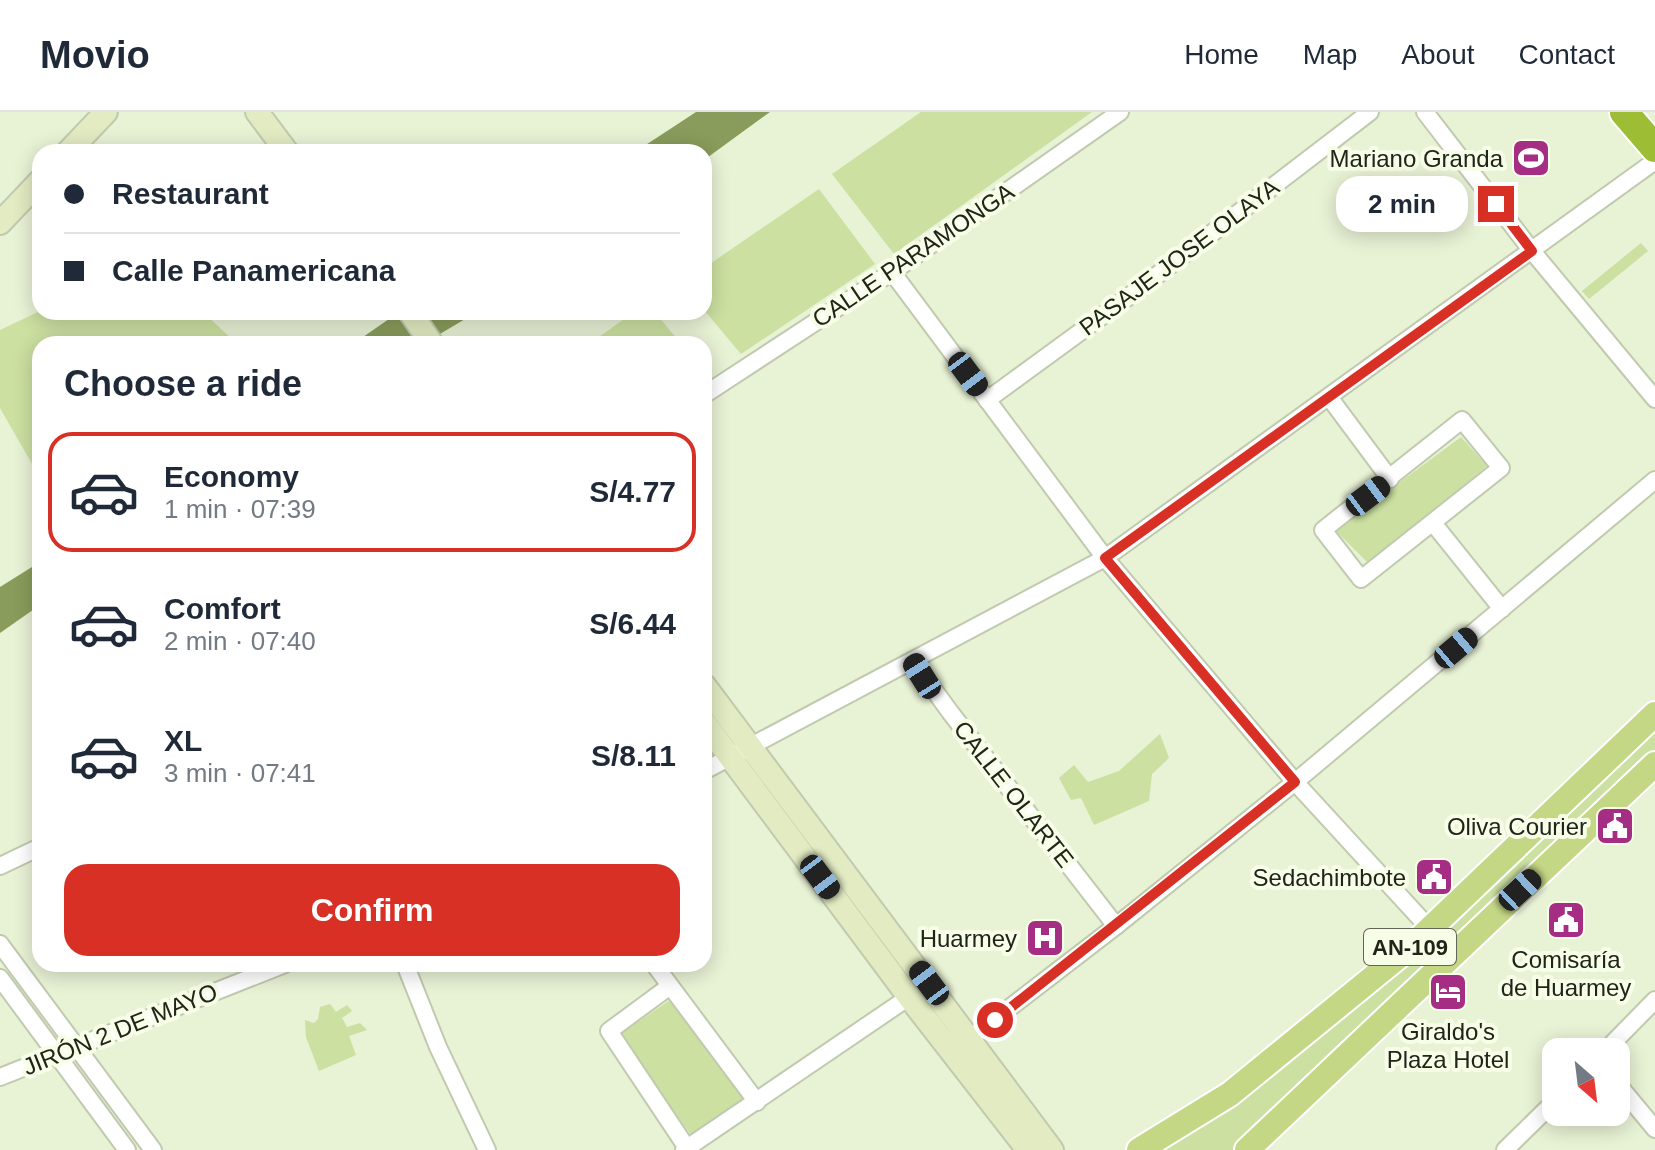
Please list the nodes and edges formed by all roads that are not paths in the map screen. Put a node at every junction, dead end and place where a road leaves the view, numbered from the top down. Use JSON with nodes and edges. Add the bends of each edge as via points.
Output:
{"nodes":[{"id":1,"x":106,"y":112,"type":"edge"},
{"id":2,"x":257,"y":112,"type":"edge"},
{"id":3,"x":1120,"y":112,"type":"edge"},
{"id":4,"x":1370,"y":112,"type":"edge"},
{"id":5,"x":1425,"y":112,"type":"edge"},
{"id":6,"x":1624,"y":112,"type":"edge"},
{"id":7,"x":76,"y":144,"type":"edge"},
{"id":8,"x":281,"y":144,"type":"edge"},
{"id":9,"x":1654,"y":148,"type":"edge"},
{"id":10,"x":32,"y":189,"type":"edge"},
{"id":11,"x":0,"y":223,"type":"edge"},
{"id":12,"x":1532,"y":251,"type":"junction"},
{"id":13,"x":892,"y":272,"type":"junction"},
{"id":14,"x":712,"y":390,"type":"edge"},
{"id":15,"x":1329,"y":397,"type":"junction"},
{"id":16,"x":1655,"y":399,"type":"edge"},
{"id":17,"x":987,"y":400,"type":"junction"},
{"id":18,"x":1390,"y":479,"type":"junction"},
{"id":19,"x":1655,"y":480,"type":"edge"},
{"id":20,"x":1433,"y":523,"type":"junction"},
{"id":21,"x":1105,"y":558,"type":"junction"},
{"id":22,"x":1502,"y":609,"type":"junction"},
{"id":23,"x":913,"y":661,"type":"junction"},
{"id":24,"x":712,"y":695,"type":"edge"},
{"id":25,"x":1655,"y":714,"type":"edge"},
{"id":26,"x":712,"y":733,"type":"edge"},
{"id":27,"x":753,"y":747,"type":"junction"},
{"id":28,"x":731,"y":758,"type":"junction"},
{"id":29,"x":1655,"y":764,"type":"edge"},
{"id":30,"x":712,"y":767,"type":"edge"},
{"id":31,"x":1295,"y":782,"type":"junction"},
{"id":32,"x":32,"y":851,"type":"edge"},
{"id":33,"x":0,"y":866,"type":"edge"},
{"id":34,"x":1116,"y":926,"type":"junction"},
{"id":35,"x":1429,"y":929,"type":"junction"},
{"id":36,"x":0,"y":944,"type":"edge"},
{"id":37,"x":1452,"y":953,"type":"junction"},
{"id":38,"x":265,"y":972,"type":"edge"},
{"id":39,"x":408,"y":972,"type":"edge"},
{"id":40,"x":660,"y":972,"type":"edge"},
{"id":41,"x":0,"y":978,"type":"edge"},
{"id":42,"x":670,"y":986,"type":"junction"},
{"id":43,"x":909,"y":997,"type":"junction"},
{"id":44,"x":1655,"y":1000,"type":"edge"},
{"id":45,"x":1618,"y":1038,"type":"edge"},
{"id":46,"x":76,"y":1046,"type":"junction"},
{"id":47,"x":962,"y":1046,"type":"junction"},
{"id":48,"x":56,"y":1054,"type":"junction"},
{"id":49,"x":0,"y":1077,"type":"edge"},
{"id":50,"x":1630,"y":1099,"type":"edge"},
{"id":51,"x":757,"y":1102,"type":"junction"},
{"id":52,"x":1542,"y":1114,"type":"edge"},
{"id":53,"x":1655,"y":1129,"type":"edge"},
{"id":54,"x":1039,"y":1147,"type":"edge"},
{"id":55,"x":686,"y":1149,"type":"edge"},
{"id":56,"x":127,"y":1150,"type":"edge"},
{"id":57,"x":153,"y":1150,"type":"edge"},
{"id":58,"x":487,"y":1150,"type":"edge"},
{"id":59,"x":1139,"y":1150,"type":"edge"},
{"id":60,"x":1247,"y":1150,"type":"edge"},
{"id":61,"x":1505,"y":1150,"type":"edge"}],
"edges":[{"from":1,"to":7,"type":"street"},
{"from":2,"to":8,"type":"street"},
{"from":3,"to":13,"type":"street","name":"CALLE PARAMONGA"},
{"from":4,"to":17,"type":"street","name":"PASAJE JOSE OLAYA"},
{"from":5,"to":12,"type":"street"},
{"from":6,"to":9,"type":"highway"},
{"from":9,"to":12,"type":"street"},
{"from":10,"to":11,"type":"street"},
{"from":12,"to":15,"type":"street"},
{"from":12,"to":16,"type":"street"},
{"from":13,"to":14,"type":"street","name":"CALLE PARAMONGA"},
{"from":13,"to":17,"type":"street"},
{"from":15,"to":18,"type":"street"},
{"from":15,"to":21,"type":"street"},
{"from":17,"to":21,"type":"street"},
{"from":18,"to":20,"type":"street","via":[[1323,530],[1361,579]]},
{"from":18,"to":20,"type":"street","via":[[1462,420],[1501,468]]},
{"from":19,"to":22,"type":"street"},
{"from":20,"to":22,"type":"street"},
{"from":21,"to":23,"type":"street"},
{"from":21,"to":31,"type":"street"},
{"from":22,"to":31,"type":"street"},
{"from":23,"to":27,"type":"street"},
{"from":23,"to":34,"type":"street","name":"CALLE OLARTE"},
{"from":24,"to":27,"type":"street"},
{"from":25,"to":35,"type":"main road","number":"AN-109"},
{"from":26,"to":28,"type":"street"},
{"from":27,"to":28,"type":"street"},
{"from":27,"to":47,"type":"street"},
{"from":28,"to":30,"type":"street"},
{"from":28,"to":43,"type":"street"},
{"from":29,"to":37,"type":"main road","number":"AN-109"},
{"from":31,"to":34,"type":"street"},
{"from":31,"to":35,"type":"street"},
{"from":32,"to":33,"type":"street"},
{"from":34,"to":47,"type":"street"},
{"from":35,"to":37,"type":"street"},
{"from":35,"to":59,"type":"main road","number":"AN-109","via":[[1230,1094]]},
{"from":36,"to":46,"type":"street"},
{"from":37,"to":60,"type":"main road","number":"AN-109"},
{"from":38,"to":46,"type":"street","name":"JIRÓN 2 DE MAYO"},
{"from":39,"to":58,"type":"street"},
{"from":40,"to":42,"type":"street"},
{"from":41,"to":48,"type":"street"},
{"from":42,"to":51,"type":"street"},
{"from":42,"to":55,"type":"street","via":[[609,1031]]},
{"from":43,"to":47,"type":"street"},
{"from":43,"to":51,"type":"street"},
{"from":44,"to":45,"type":"street"},
{"from":46,"to":48,"type":"street","name":"JIRÓN 2 DE MAYO"},
{"from":46,"to":57,"type":"street"},
{"from":47,"to":54,"type":"street"},
{"from":48,"to":49,"type":"street","name":"JIRÓN 2 DE MAYO"},
{"from":48,"to":56,"type":"street"},
{"from":50,"to":53,"type":"street"},
{"from":51,"to":55,"type":"street"},
{"from":52,"to":61,"type":"street"}]}
